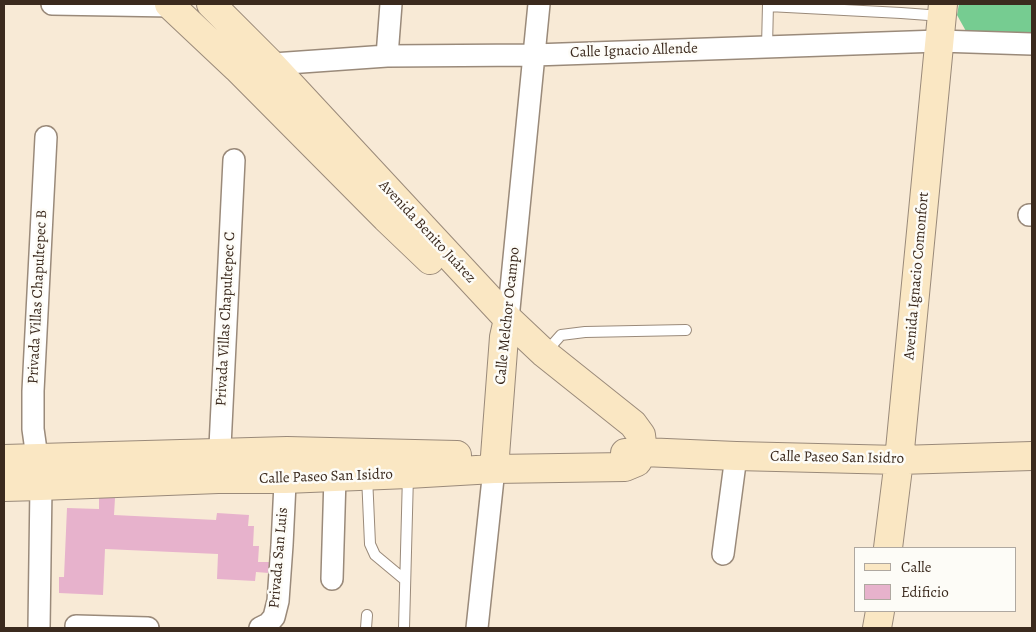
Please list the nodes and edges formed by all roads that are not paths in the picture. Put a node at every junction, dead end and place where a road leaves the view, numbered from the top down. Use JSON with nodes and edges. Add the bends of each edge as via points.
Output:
{"nodes":[{"id":1,"x":52,"y":4,"type":"edge"},
{"id":2,"x":211,"y":4,"type":"edge"},
{"id":3,"x":391,"y":4,"type":"edge"},
{"id":4,"x":539,"y":4,"type":"edge"},
{"id":5,"x":170,"y":5,"type":"edge"},
{"id":6,"x":768,"y":5,"type":"edge"},
{"id":7,"x":901,"y":8,"type":"edge"},
{"id":8,"x":941,"y":20,"type":"edge"},
{"id":9,"x":1032,"y":44,"type":"edge"},
{"id":10,"x":766,"y":47,"type":"junction"},
{"id":11,"x":534,"y":54,"type":"junction"},
{"id":12,"x":387,"y":56,"type":"junction"},
{"id":13,"x":271,"y":64,"type":"junction"},
{"id":14,"x":237,"y":68,"type":"junction"},
{"id":15,"x":46,"y":136,"type":"dead end"},
{"id":16,"x":234,"y":160,"type":"dead end"},
{"id":17,"x":506,"y":328,"type":"junction"},
{"id":18,"x":686,"y":330,"type":"dead end"},
{"id":19,"x":544,"y":354,"type":"junction"},
{"id":20,"x":633,"y":424,"type":"junction"},
{"id":21,"x":287,"y":451,"type":"junction"},
{"id":22,"x":643,"y":452,"type":"junction"},
{"id":23,"x":697,"y":454,"type":"junction"},
{"id":24,"x":736,"y":456,"type":"junction"},
{"id":25,"x":1032,"y":456,"type":"edge"},
{"id":26,"x":37,"y":458,"type":"junction"},
{"id":27,"x":4,"y":459,"type":"edge"},
{"id":28,"x":899,"y":460,"type":"junction"},
{"id":29,"x":494,"y":462,"type":"junction"},
{"id":30,"x":219,"y":466,"type":"junction"},
{"id":31,"x":408,"y":474,"type":"junction"},
{"id":32,"x":367,"y":475,"type":"junction"},
{"id":33,"x":335,"y":477,"type":"junction"},
{"id":34,"x":285,"y":479,"type":"junction"},
{"id":35,"x":4,"y":486,"type":"edge"},
{"id":36,"x":42,"y":486,"type":"junction"},
{"id":37,"x":888,"y":547,"type":"edge"},
{"id":38,"x":723,"y":554,"type":"dead end"},
{"id":39,"x":332,"y":579,"type":"dead end"},
{"id":40,"x":405,"y":580,"type":"junction"},
{"id":41,"x":880,"y":612,"type":"edge"},
{"id":42,"x":366,"y":615,"type":"dead end"},
{"id":43,"x":76,"y":626,"type":"dead end"},
{"id":44,"x":39,"y":628,"type":"edge"},
{"id":45,"x":148,"y":628,"type":"edge"},
{"id":46,"x":260,"y":628,"type":"edge"},
{"id":47,"x":366,"y":628,"type":"edge"},
{"id":48,"x":404,"y":628,"type":"edge"},
{"id":49,"x":476,"y":628,"type":"edge"},
{"id":50,"x":877,"y":628,"type":"edge"}],
"edges":[{"from":1,"to":5,"type":"street"},
{"from":2,"to":13,"type":"main road","name":"Avenida Benito Juárez"},
{"from":3,"to":12,"type":"street"},
{"from":4,"to":11,"type":"street","name":"Calle Melchor Ocampo"},
{"from":5,"to":14,"type":"main road","name":"Avenida Benito Juárez"},
{"from":6,"to":7,"type":"lane"},
{"from":6,"to":10,"type":"lane"},
{"from":7,"to":8,"type":"lane"},
{"from":8,"to":9,"type":"street","name":"Calle Ignacio Allende"},
{"from":8,"to":10,"type":"street","name":"Calle Ignacio Allende"},
{"from":8,"to":28,"type":"main road","name":"Avenida Ignacio Comonfort"},
{"from":10,"to":11,"type":"street","name":"Calle Ignacio Allende"},
{"from":11,"to":12,"type":"street","name":"Calle Ignacio Allende"},
{"from":11,"to":17,"type":"street","name":"Calle Melchor Ocampo"},
{"from":12,"to":13,"type":"street","name":"Calle Ignacio Allende"},
{"from":13,"to":14,"type":"street","name":"Calle Ignacio Allende"},
{"from":13,"to":17,"type":"main road","name":"Avenida Benito Juárez"},
{"from":14,"to":17,"type":"main road","name":"Avenida Benito Juárez","via":[[386,218]]},
{"from":15,"to":26,"type":"street","name":"Privada Villas Chapultepec B","via":[[33,391]]},
{"from":16,"to":30,"type":"street","name":"Privada Villas Chapultepec C"},
{"from":17,"to":19,"type":"main road","name":"Avenida Benito Juárez"},
{"from":17,"to":29,"type":"main road","name":"Calle Melchor Ocampo"},
{"from":18,"to":19,"type":"lane","via":[[585,332],[561,336]]},
{"from":19,"to":20,"type":"main road","name":"Avenida Benito Juárez"},
{"from":20,"to":22,"type":"main road","name":"Avenida Benito Juárez","via":[[641,435]]},
{"from":20,"to":23,"type":"main road","via":[[660,441]]},
{"from":21,"to":29,"type":"main road","name":"Calle Paseo San Isidro"},
{"from":21,"to":30,"type":"main road","name":"Calle Paseo San Isidro"},
{"from":21,"to":34,"type":"street","name":"Privada San Luis"},
{"from":22,"to":23,"type":"main road","name":"Calle Paseo San Isidro"},
{"from":22,"to":29,"type":"main road","name":"Calle Paseo San Isidro"},
{"from":23,"to":24,"type":"main road","name":"Calle Paseo San Isidro"},
{"from":24,"to":28,"type":"main road","name":"Calle Paseo San Isidro"},
{"from":24,"to":38,"type":"street"},
{"from":25,"to":28,"type":"main road","name":"Calle Paseo San Isidro"},
{"from":26,"to":27,"type":"main road","name":"Calle Paseo San Isidro"},
{"from":26,"to":30,"type":"main road","name":"Calle Paseo San Isidro"},
{"from":26,"to":36,"type":"street","name":"Privada Villas Chapultepec B"},
{"from":28,"to":37,"type":"main road","name":"Avenida Ignacio Comonfort"},
{"from":29,"to":31,"type":"main road","name":"Calle Paseo San Isidro"},
{"from":29,"to":49,"type":"street","name":"Calle Melchor Ocampo"},
{"from":30,"to":34,"type":"main road","name":"Calle Paseo San Isidro"},
{"from":30,"to":36,"type":"main road","name":"Calle Paseo San Isidro"},
{"from":31,"to":32,"type":"main road","name":"Calle Paseo San Isidro"},
{"from":31,"to":40,"type":"lane"},
{"from":32,"to":33,"type":"main road","name":"Calle Paseo San Isidro"},
{"from":32,"to":40,"type":"lane","via":[[370,544],[375,555]]},
{"from":33,"to":34,"type":"main road","name":"Calle Paseo San Isidro"},
{"from":33,"to":39,"type":"street"},
{"from":34,"to":46,"type":"street","name":"Privada San Luis","via":[[278,601],[274,617]]},
{"from":35,"to":36,"type":"main road","name":"Calle Paseo San Isidro"},
{"from":36,"to":44,"type":"street","name":"Privada Villas Chapultepec B"},
{"from":40,"to":48,"type":"lane"},
{"from":41,"to":50,"type":"main road"},
{"from":42,"to":47,"type":"lane"},
{"from":43,"to":45,"type":"street"}]}
